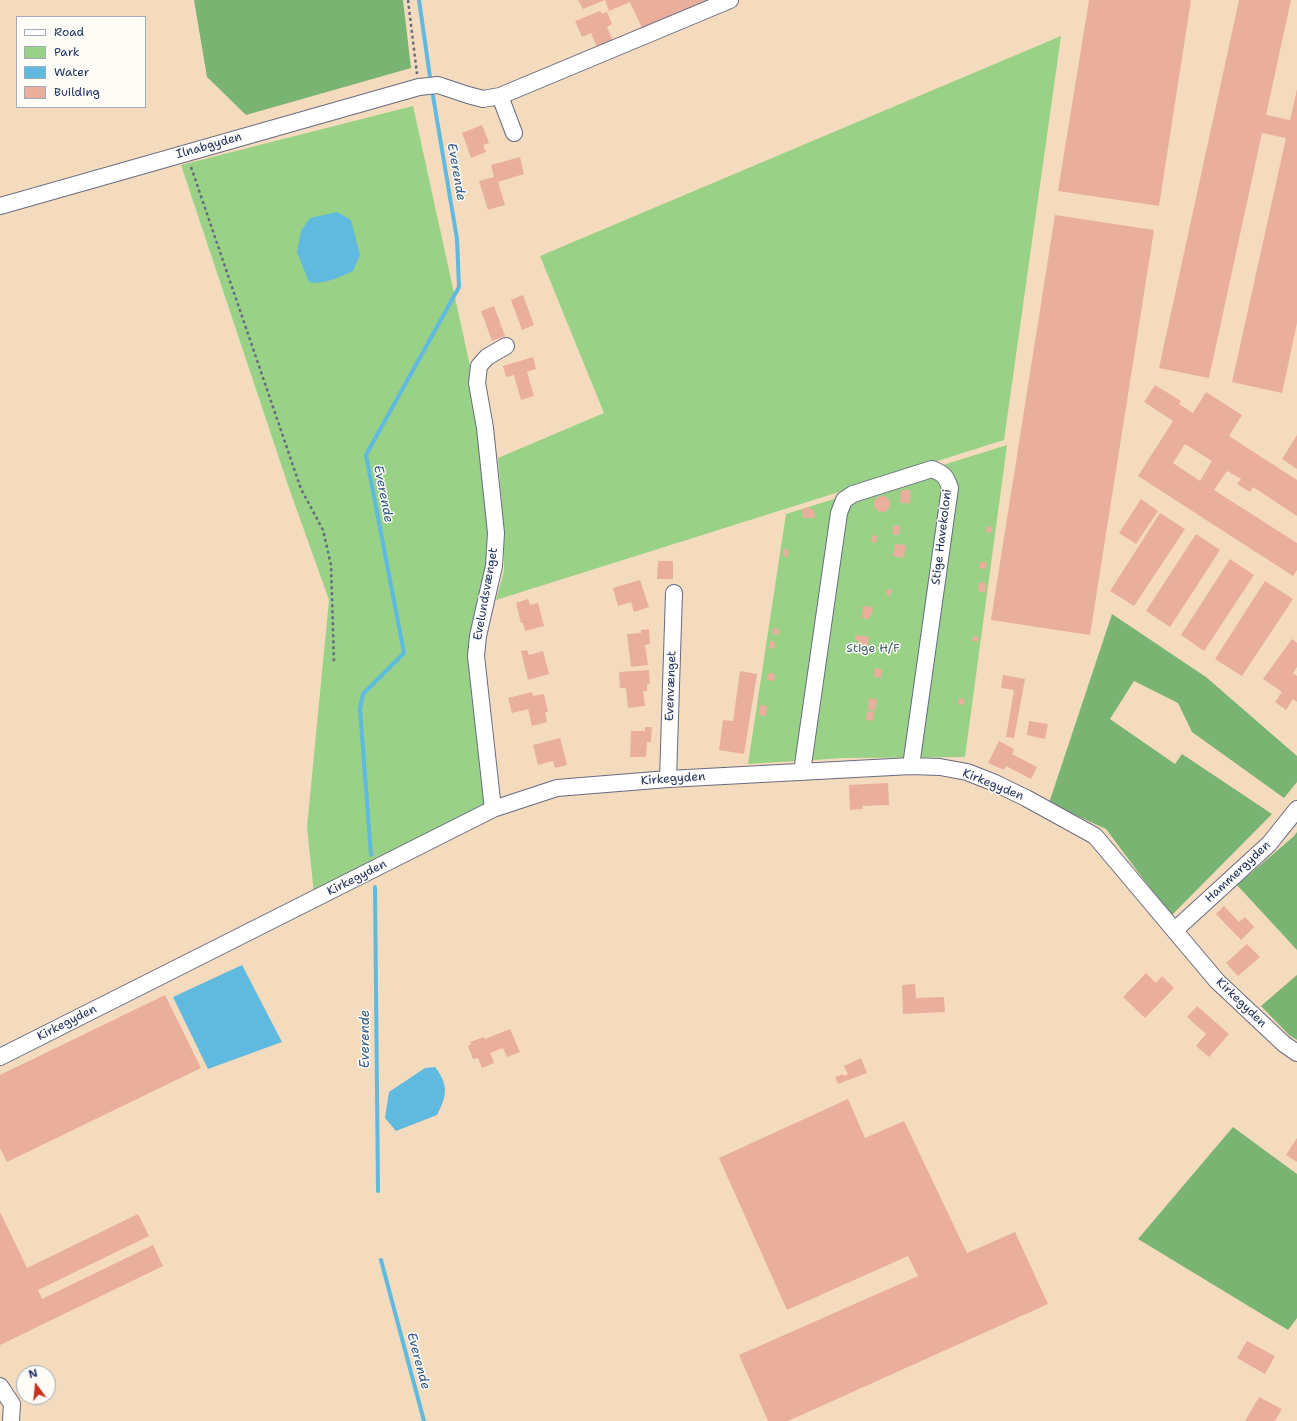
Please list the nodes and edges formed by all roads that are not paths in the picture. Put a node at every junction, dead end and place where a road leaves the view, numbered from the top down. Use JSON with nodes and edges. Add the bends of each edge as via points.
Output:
{"nodes":[{"id":1,"x":730,"y":0,"type":"edge"},
{"id":2,"x":500,"y":96,"type":"junction"},
{"id":3,"x":514,"y":133,"type":"dead end"},
{"id":4,"x":0,"y":206,"type":"edge"},
{"id":5,"x":506,"y":346,"type":"dead end"},
{"id":6,"x":674,"y":593,"type":"dead end"},
{"id":7,"x":910,"y":766,"type":"junction"},
{"id":8,"x":802,"y":772,"type":"junction"},
{"id":9,"x":668,"y":779,"type":"junction"},
{"id":10,"x":493,"y":809,"type":"junction"},
{"id":11,"x":1297,"y":809,"type":"edge"},
{"id":12,"x":1174,"y":930,"type":"junction"},
{"id":13,"x":1297,"y":1053,"type":"edge"},
{"id":14,"x":0,"y":1057,"type":"edge"},
{"id":15,"x":0,"y":1386,"type":"edge"},
{"id":16,"x":11,"y":1421,"type":"edge"}],
"edges":[{"from":1,"to":2,"type":"street","name":"Ilnabgyden"},
{"from":2,"to":3,"type":"street"},
{"from":2,"to":4,"type":"street","name":"Ilnabgyden","via":[[483,99],[438,85],[419,87]]},
{"from":5,"to":10,"type":"street","name":"Evelundsvænget","via":[[487,357],[480,366],[476,383],[486,428],[496,533],[494,566],[476,656]]},
{"from":6,"to":9,"type":"street","name":"Evenvænget"},
{"from":7,"to":8,"type":"street","name":"Kirkegyden"},
{"from":7,"to":8,"type":"street","name":"Stige Havekoloni","via":[[950,488],[942,472],[932,469],[853,494],[844,500],[839,513]]},
{"from":7,"to":12,"type":"street","name":"Kirkegyden","via":[[940,767],[967,772],[995,782],[1095,836]]},
{"from":8,"to":9,"type":"street","name":"Kirkegyden"},
{"from":9,"to":10,"type":"street","name":"Kirkegyden","via":[[558,788]]},
{"from":10,"to":14,"type":"street","name":"Kirkegyden"},
{"from":11,"to":12,"type":"street","name":"Hammergyden","via":[[1269,844]]},
{"from":12,"to":13,"type":"street","name":"Kirkegyden","via":[[1217,981],[1284,1044]]},
{"from":15,"to":16,"type":"street","via":[[12,1404]]}]}
